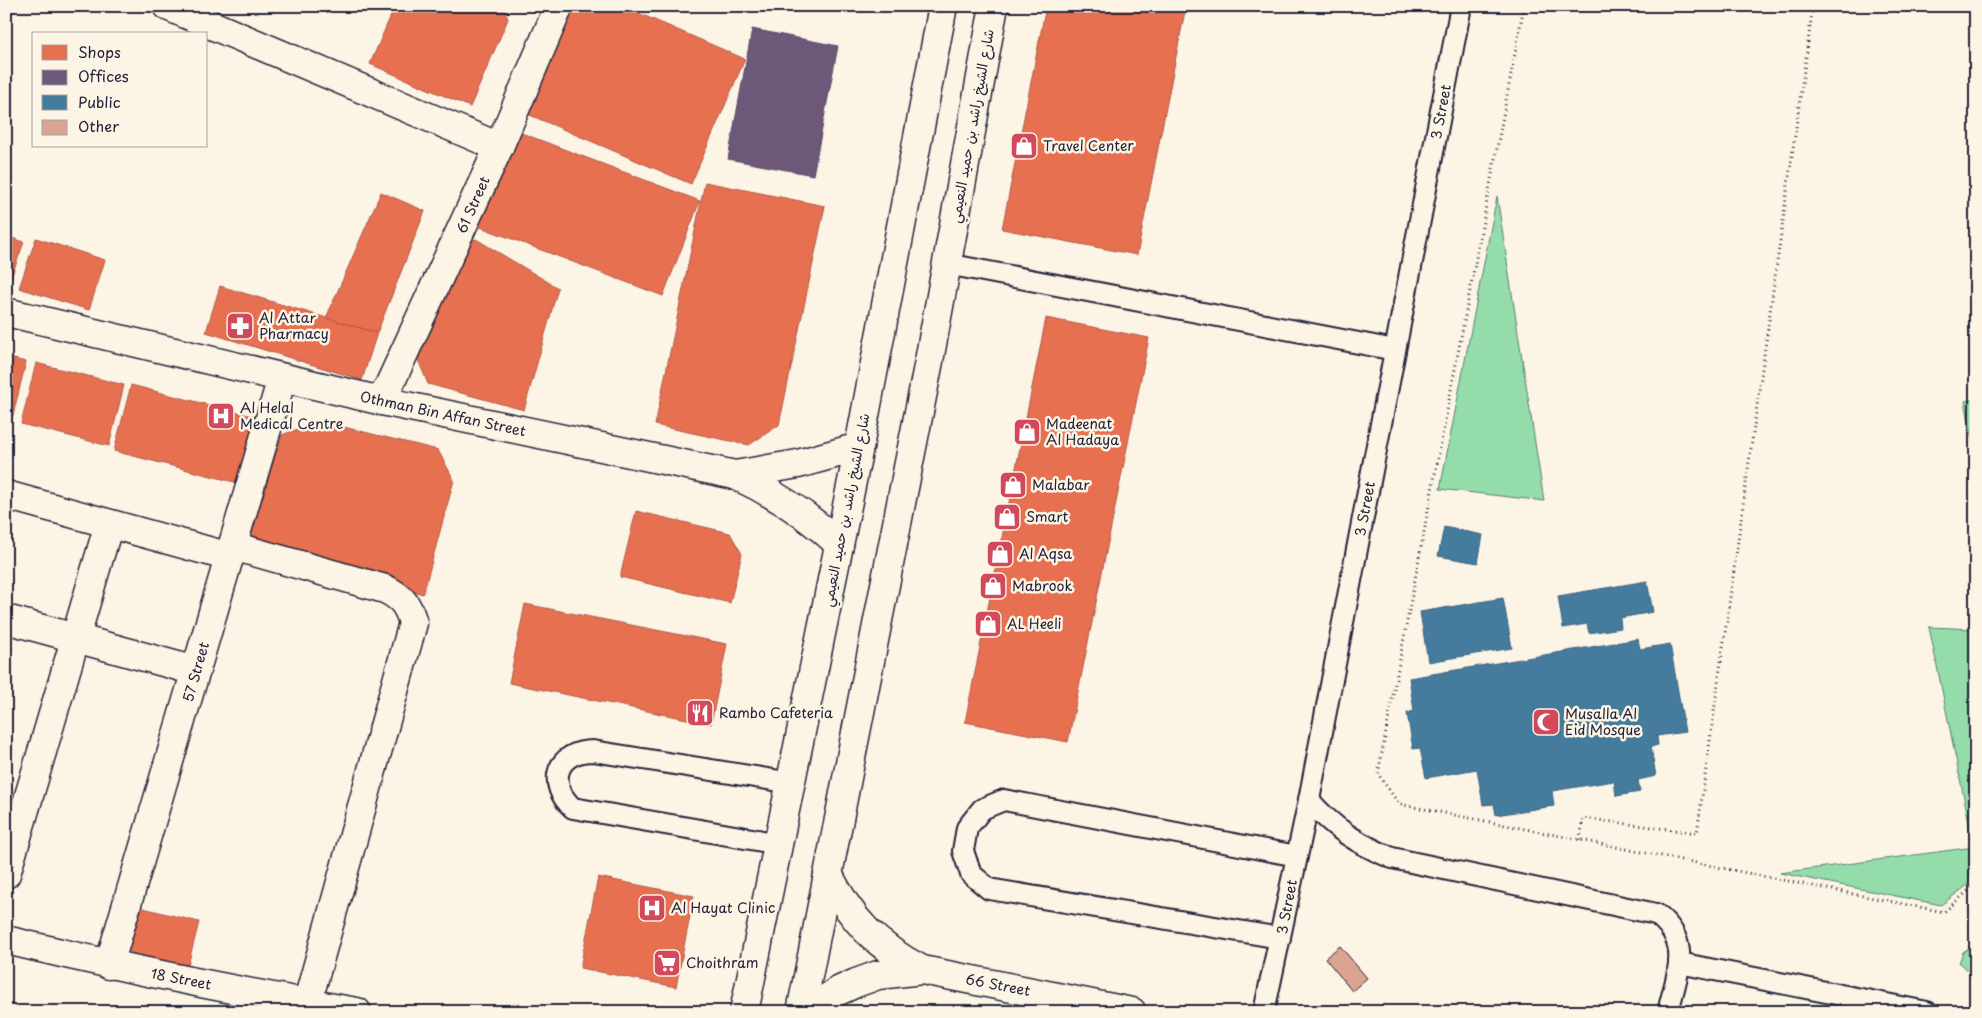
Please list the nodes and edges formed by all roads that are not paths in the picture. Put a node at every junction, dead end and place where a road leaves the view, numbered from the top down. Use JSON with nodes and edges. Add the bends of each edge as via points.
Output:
{"nodes":[{"id":1,"x":167,"y":6,"type":"edge"},
{"id":2,"x":558,"y":6,"type":"edge"},
{"id":3,"x":943,"y":6,"type":"edge"},
{"id":4,"x":994,"y":6,"type":"edge"},
{"id":5,"x":1461,"y":6,"type":"edge"},
{"id":6,"x":500,"y":147,"type":"junction"},
{"id":7,"x":946,"y":264,"type":"junction"},
{"id":8,"x":6,"y":312,"type":"edge"},
{"id":9,"x":1395,"y":350,"type":"junction"},
{"id":10,"x":282,"y":378,"type":"junction"},
{"id":11,"x":382,"y":401,"type":"junction"},
{"id":12,"x":859,"y":447,"type":"junction"},
{"id":13,"x":735,"y":475,"type":"junction"},
{"id":14,"x":6,"y":495,"type":"edge"},
{"id":15,"x":109,"y":524,"type":"junction"},
{"id":16,"x":839,"y":544,"type":"junction"},
{"id":17,"x":231,"y":552,"type":"junction"},
{"id":18,"x":6,"y":619,"type":"edge"},
{"id":19,"x":76,"y":639,"type":"junction"},
{"id":20,"x":196,"y":671,"type":"junction"},
{"id":21,"x":792,"y":783,"type":"junction"},
{"id":22,"x":1309,"y":800,"type":"junction"},
{"id":23,"x":780,"y":844,"type":"junction"},
{"id":24,"x":1297,"y":856,"type":"junction"},
{"id":25,"x":6,"y":874,"type":"edge"},
{"id":26,"x":828,"y":874,"type":"junction"},
{"id":27,"x":1280,"y":938,"type":"junction"},
{"id":28,"x":6,"y":940,"type":"edge"},
{"id":29,"x":1679,"y":963,"type":"junction"},
{"id":30,"x":109,"y":965,"type":"junction"},
{"id":31,"x":922,"y":970,"type":"junction"},
{"id":32,"x":235,"y":1001,"type":"edge"},
{"id":33,"x":307,"y":1004,"type":"junction"},
{"id":34,"x":352,"y":1011,"type":"edge"},
{"id":35,"x":744,"y":1012,"type":"edge"},
{"id":36,"x":801,"y":1012,"type":"edge"},
{"id":37,"x":808,"y":1012,"type":"edge"},
{"id":38,"x":1132,"y":1012,"type":"edge"},
{"id":39,"x":1264,"y":1012,"type":"edge"},
{"id":40,"x":1668,"y":1012,"type":"edge"},
{"id":41,"x":1927,"y":1012,"type":"edge"}],
"edges":[{"from":1,"to":6,"type":"street"},
{"from":2,"to":6,"type":"street","name":"61 Street"},
{"from":3,"to":12,"type":"street","name":"شارع الشيخ راشد بن حميد النعيمي"},
{"from":4,"to":7,"type":"street","name":"شارع الشيخ راشد بن حميد النعيمي"},
{"from":5,"to":9,"type":"lane","name":"3 Street"},
{"from":6,"to":11,"type":"street","name":"61 Street"},
{"from":7,"to":9,"type":"lane"},
{"from":7,"to":26,"type":"street","name":"شارع الشيخ راشد بن حميد النعيمي"},
{"from":8,"to":10,"type":"street","name":"Othman Bin Affan Street"},
{"from":9,"to":22,"type":"lane","name":"3 Street"},
{"from":10,"to":11,"type":"street","name":"Othman Bin Affan Street"},
{"from":10,"to":17,"type":"street","name":"57 Street"},
{"from":11,"to":13,"type":"street","name":"Othman Bin Affan Street"},
{"from":12,"to":13,"type":"street","name":"Othman Bin Affan Street","via":[[798,464]]},
{"from":12,"to":16,"type":"street","name":"شارع الشيخ راشد بن حميد النعيمي"},
{"from":13,"to":16,"type":"street","name":"Othman Bin Affan Street","via":[[791,505]]},
{"from":14,"to":15,"type":"street"},
{"from":15,"to":17,"type":"street"},
{"from":15,"to":19,"type":"street"},
{"from":16,"to":21,"type":"street","name":"شارع الشيخ راشد بن حميد النعيمي"},
{"from":17,"to":20,"type":"street","name":"57 Street"},
{"from":17,"to":33,"type":"street","via":[[385,589],[399,596],[409,608],[413,622]]},
{"from":18,"to":19,"type":"street"},
{"from":19,"to":20,"type":"street"},
{"from":19,"to":25,"type":"street"},
{"from":20,"to":30,"type":"street","name":"57 Street"},
{"from":21,"to":23,"type":"street","name":"شارع الشيخ راشد بن حميد النعيمي"},
{"from":21,"to":23,"type":"lane","via":[[593,751],[581,751],[570,756],[561,764],[557,776],[563,799],[573,808]]},
{"from":22,"to":24,"type":"lane","name":"3 Street"},
{"from":22,"to":29,"type":"lane","via":[[1345,836],[1392,858],[1656,914],[1676,935],[1680,948]]},
{"from":23,"to":35,"type":"street","name":"شارع الشيخ راشد بن حميد النعيمي"},
{"from":24,"to":27,"type":"lane","name":"3 Street"},
{"from":24,"to":27,"type":"lane","via":[[1004,800],[982,809],[967,828],[963,851],[971,874],[989,889]]},
{"from":26,"to":31,"type":"street","name":"66 Street","via":[[840,899],[863,928],[898,957]]},
{"from":26,"to":36,"type":"street","name":"شارع الشيخ راشد بن حميد النعيمي"},
{"from":27,"to":39,"type":"lane","name":"3 Street"},
{"from":28,"to":30,"type":"street","name":"18 Street"},
{"from":29,"to":40,"type":"lane"},
{"from":29,"to":41,"type":"lane"},
{"from":30,"to":32,"type":"street","name":"18 Street"},
{"from":31,"to":37,"type":"street","name":"66 Street","via":[[885,974],[856,982]]},
{"from":31,"to":38,"type":"street","name":"66 Street"},
{"from":32,"to":33,"type":"street","name":"18 Street"},
{"from":33,"to":34,"type":"street","name":"18 Street"}]}
